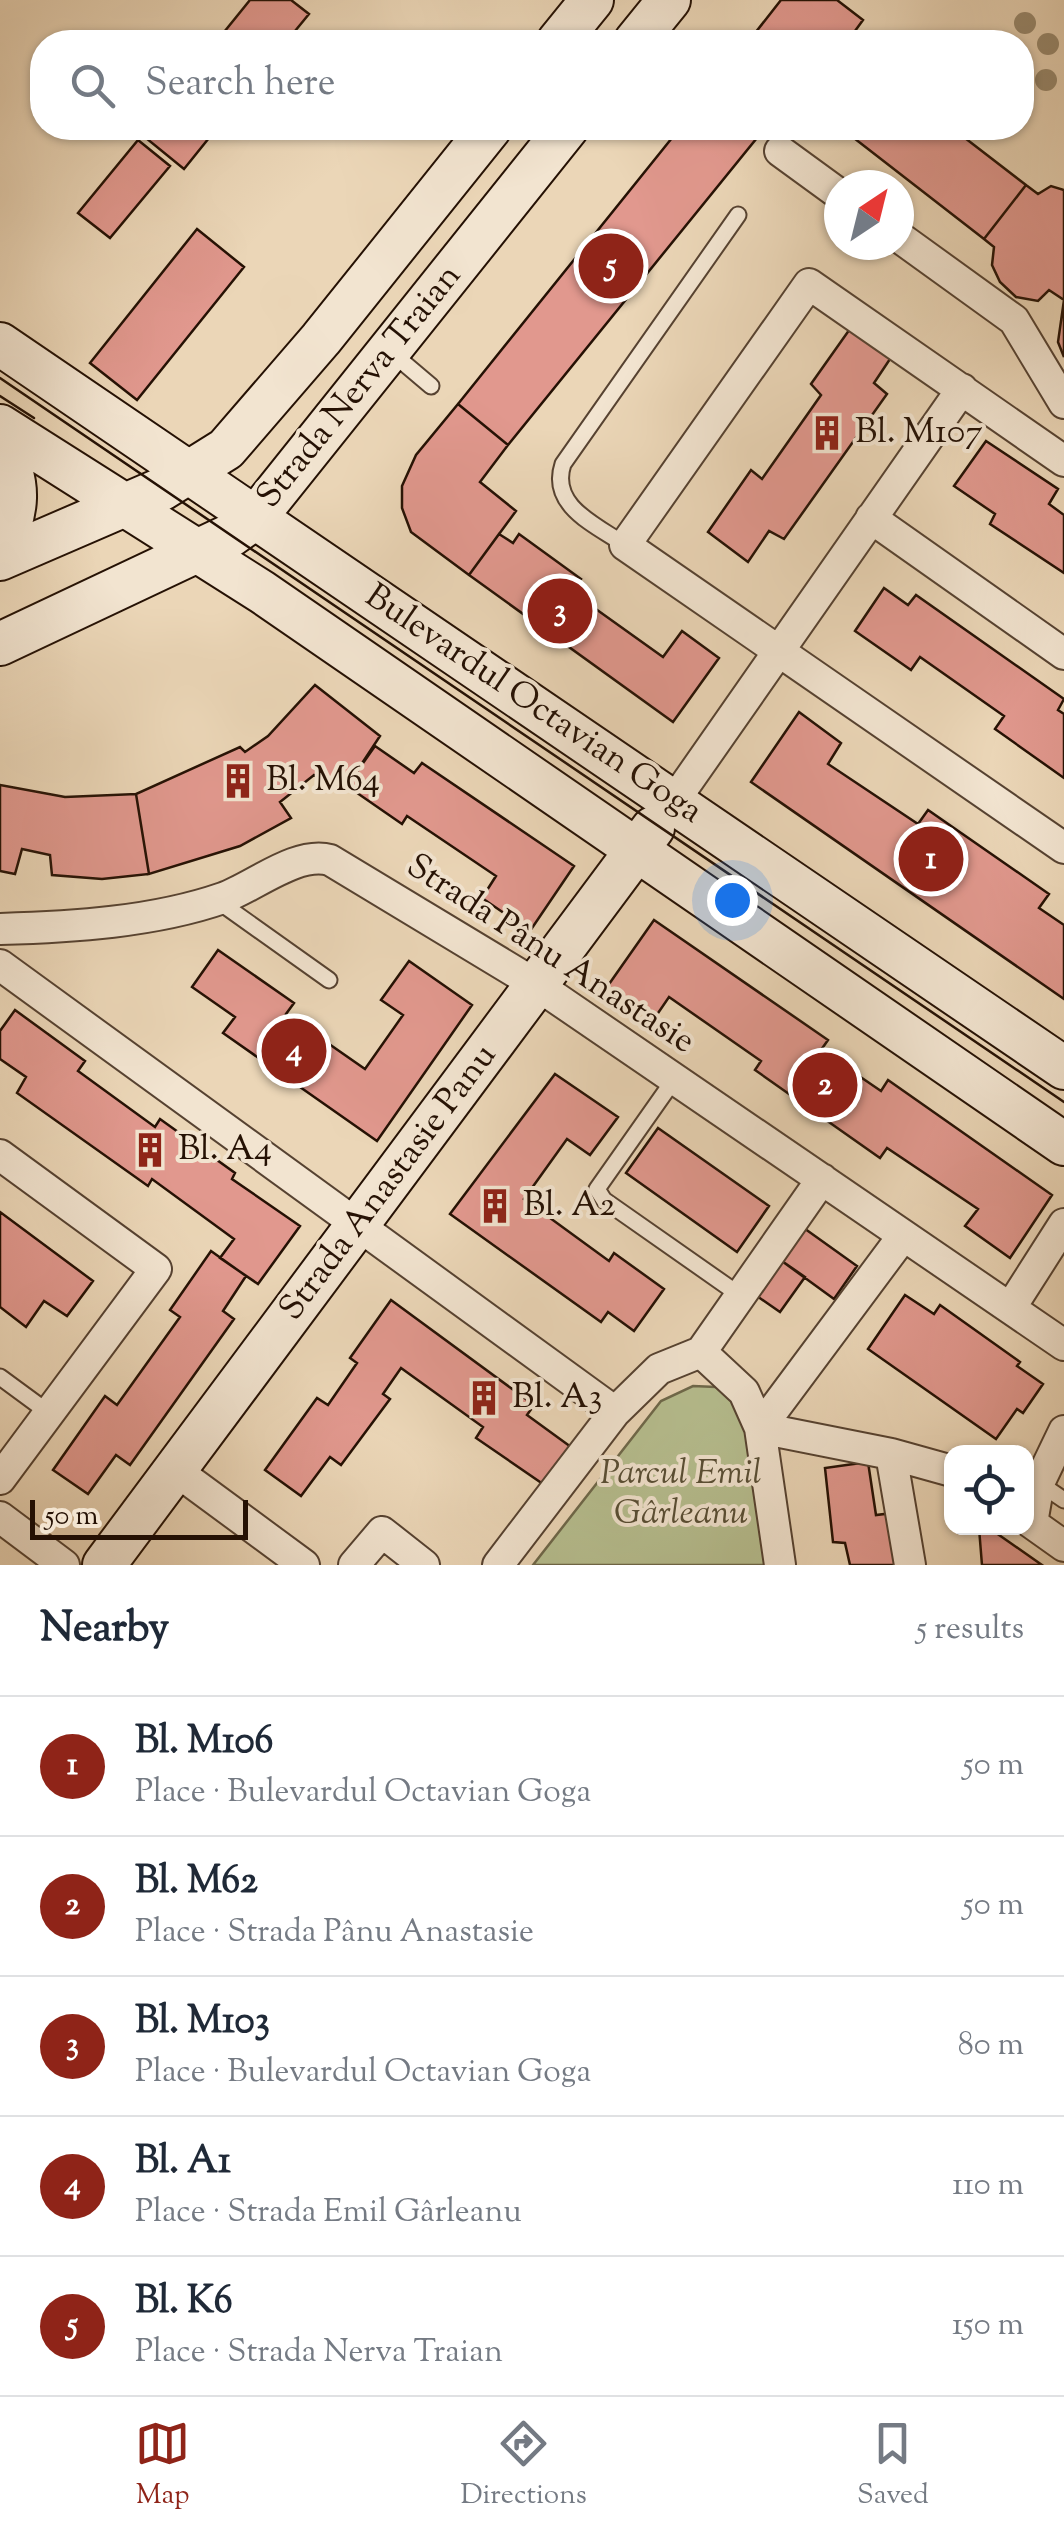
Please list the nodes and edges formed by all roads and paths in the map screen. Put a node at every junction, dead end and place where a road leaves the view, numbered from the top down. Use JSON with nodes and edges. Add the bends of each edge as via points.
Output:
{"nodes":[{"id":1,"x":592,"y":0,"type":"edge"},
{"id":2,"x":668,"y":0,"type":"edge"},
{"id":3,"x":568,"y":30,"type":"edge"},
{"id":4,"x":644,"y":30,"type":"edge"},
{"id":5,"x":480,"y":140,"type":"edge"},
{"id":6,"x":558,"y":140,"type":"edge"},
{"id":7,"x":780,"y":151,"type":"dead end"},
{"id":8,"x":824,"y":183,"type":"edge"},
{"id":9,"x":738,"y":216,"type":"dead end"},
{"id":10,"x":914,"y":248,"type":"edge"},
{"id":11,"x":0,"y":344,"type":"edge"},
{"id":12,"x":390,"y":352,"type":"junction"},
{"id":13,"x":431,"y":386,"type":"dead end"},
{"id":14,"x":962,"y":389,"type":"junction"},
{"id":15,"x":1064,"y":403,"type":"edge"},
{"id":16,"x":0,"y":426,"type":"edge"},
{"id":17,"x":0,"y":448,"type":"edge"},
{"id":18,"x":1064,"y":461,"type":"edge"},
{"id":19,"x":190,"y":474,"type":"junction"},
{"id":20,"x":123,"y":505,"type":"junction"},
{"id":21,"x":255,"y":518,"type":"junction"},
{"id":22,"x":871,"y":518,"type":"junction"},
{"id":23,"x":625,"y":546,"type":"junction"},
{"id":24,"x":0,"y":548,"type":"edge"},
{"id":25,"x":195,"y":552,"type":"junction"},
{"id":26,"x":0,"y":559,"type":"edge"},
{"id":27,"x":0,"y":644,"type":"edge"},
{"id":28,"x":778,"y":652,"type":"junction"},
{"id":29,"x":1064,"y":654,"type":"edge"},
{"id":30,"x":674,"y":801,"type":"junction"},
{"id":31,"x":638,"y":848,"type":"junction"},
{"id":32,"x":1064,"y":848,"type":"edge"},
{"id":33,"x":217,"y":900,"type":"junction"},
{"id":34,"x":0,"y":931,"type":"edge"},
{"id":35,"x":0,"y":966,"type":"edge"},
{"id":36,"x":329,"y":980,"type":"dead end"},
{"id":37,"x":537,"y":985,"type":"junction"},
{"id":38,"x":1064,"y":1068,"type":"edge"},
{"id":39,"x":673,"y":1080,"type":"junction"},
{"id":40,"x":1064,"y":1144,"type":"edge"},
{"id":41,"x":0,"y":1155,"type":"edge"},
{"id":42,"x":822,"y":1178,"type":"junction"},
{"id":43,"x":358,"y":1224,"type":"junction"},
{"id":44,"x":1064,"y":1224,"type":"edge"},
{"id":45,"x":902,"y":1236,"type":"junction"},
{"id":46,"x":741,"y":1296,"type":"junction"},
{"id":47,"x":1011,"y":1307,"type":"junction"},
{"id":48,"x":1064,"y":1345,"type":"edge"},
{"id":49,"x":701,"y":1352,"type":"junction"},
{"id":50,"x":0,"y":1377,"type":"edge"},
{"id":51,"x":614,"y":1412,"type":"junction"},
{"id":52,"x":49,"y":1413,"type":"junction"},
{"id":53,"x":760,"y":1428,"type":"junction"},
{"id":54,"x":1064,"y":1431,"type":"edge"},
{"id":55,"x":891,"y":1454,"type":"junction"},
{"id":56,"x":174,"y":1470,"type":"junction"},
{"id":57,"x":944,"y":1470,"type":"edge"},
{"id":58,"x":0,"y":1479,"type":"edge"},
{"id":59,"x":1052,"y":1491,"type":"edge"},
{"id":60,"x":1034,"y":1514,"type":"edge"},
{"id":61,"x":0,"y":1517,"type":"edge"},
{"id":62,"x":1034,"y":1525,"type":"edge"},
{"id":63,"x":1064,"y":1546,"type":"edge"},
{"id":64,"x":64,"y":1565,"type":"edge"},
{"id":65,"x":104,"y":1565,"type":"edge"},
{"id":66,"x":304,"y":1565,"type":"edge"},
{"id":67,"x":354,"y":1565,"type":"edge"},
{"id":68,"x":424,"y":1565,"type":"edge"},
{"id":69,"x":498,"y":1565,"type":"edge"},
{"id":70,"x":780,"y":1565,"type":"edge"},
{"id":71,"x":910,"y":1565,"type":"edge"}],
"edges":[{"from":1,"to":3,"type":"main road"},
{"from":2,"to":4,"type":"main road"},
{"from":5,"to":19,"type":"main road","name":"Strada Nerva Traian","via":[[238,437]]},
{"from":6,"to":12,"type":"main road","name":"Strada Nerva Traian"},
{"from":7,"to":8,"type":"street"},
{"from":9,"to":23,"type":"lane","via":[[562,464],[565,502]]},
{"from":10,"to":15,"type":"street","via":[[1014,320]]},
{"from":11,"to":19,"type":"main road","name":"Bulevardul Octavian Goga"},
{"from":12,"to":13,"type":"lane"},
{"from":12,"to":21,"type":"main road","name":"Strada Nerva Traian"},
{"from":14,"to":18,"type":"street"},
{"from":14,"to":22,"type":"street"},
{"from":14,"to":23,"type":"street","via":[[810,284]]},
{"from":16,"to":20,"type":"main road","name":"Bulevardul Octavian Goga"},
{"from":17,"to":24,"type":"main road","via":[[17,503]]},
{"from":19,"to":20,"type":"main road","name":"Strada Nerva Traian"},
{"from":19,"to":21,"type":"main road","name":"Bulevardul Octavian Goga"},
{"from":20,"to":25,"type":"main road","name":"Bulevardul Octavian Goga"},
{"from":20,"to":26,"type":"main road","name":"Strada Nerva Traian"},
{"from":21,"to":25,"type":"main road","name":"Strada Nerva Traian"},
{"from":21,"to":30,"type":"main road","name":"Bulevardul Octavian Goga"},
{"from":22,"to":28,"type":"street"},
{"from":22,"to":29,"type":"street"},
{"from":23,"to":28,"type":"street"},
{"from":25,"to":27,"type":"main road","name":"Strada Nerva Traian"},
{"from":25,"to":31,"type":"main road","name":"Bulevardul Octavian Goga"},
{"from":28,"to":30,"type":"street"},
{"from":28,"to":32,"type":"street"},
{"from":30,"to":31,"type":"main road","name":"Strada Anastasie Panu"},
{"from":30,"to":38,"type":"main road","name":"Bulevardul Octavian Goga"},
{"from":31,"to":37,"type":"main road","name":"Strada Anastasie Panu"},
{"from":31,"to":40,"type":"main road","name":"Bulevardul Octavian Goga"},
{"from":33,"to":34,"type":"street","name":"Strada Pânu Anastasie","via":[[128,918]]},
{"from":33,"to":36,"type":"lane"},
{"from":33,"to":37,"type":"street","name":"Strada Pânu Anastasie","via":[[316,856]]},
{"from":35,"to":43,"type":"street"},
{"from":37,"to":39,"type":"street","name":"Strada Pânu Anastasie"},
{"from":37,"to":43,"type":"main road","name":"Strada Anastasie Panu"},
{"from":39,"to":42,"type":"street","name":"Strada Pânu Anastasie"},
{"from":39,"to":46,"type":"lane","via":[[597,1189]]},
{"from":41,"to":52,"type":"street","via":[[156,1269]]},
{"from":42,"to":45,"type":"street","name":"Strada Pânu Anastasie"},
{"from":42,"to":46,"type":"street"},
{"from":43,"to":51,"type":"street"},
{"from":43,"to":56,"type":"main road","name":"Strada Anastasie Panu"},
{"from":44,"to":47,"type":"street"},
{"from":45,"to":47,"type":"street","name":"Strada Pânu Anastasie"},
{"from":45,"to":53,"type":"street"},
{"from":46,"to":49,"type":"street"},
{"from":47,"to":48,"type":"street","name":"Strada Pânu Anastasie"},
{"from":49,"to":51,"type":"street","via":[[658,1369]]},
{"from":49,"to":53,"type":"street","via":[[744,1392]]},
{"from":50,"to":52,"type":"lane"},
{"from":51,"to":69,"type":"street"},
{"from":52,"to":58,"type":"street"},
{"from":53,"to":55,"type":"street"},
{"from":53,"to":70,"type":"street"},
{"from":54,"to":59,"type":"street"},
{"from":55,"to":57,"type":"street"},
{"from":55,"to":71,"type":"street"},
{"from":56,"to":65,"type":"main road","name":"Strada Anastasie Panu"},
{"from":56,"to":66,"type":"street"},
{"from":59,"to":60,"type":"street"},
{"from":61,"to":64,"type":"street"},
{"from":62,"to":63,"type":"street"},
{"from":67,"to":68,"type":"street","via":[[382,1532]]}]}
